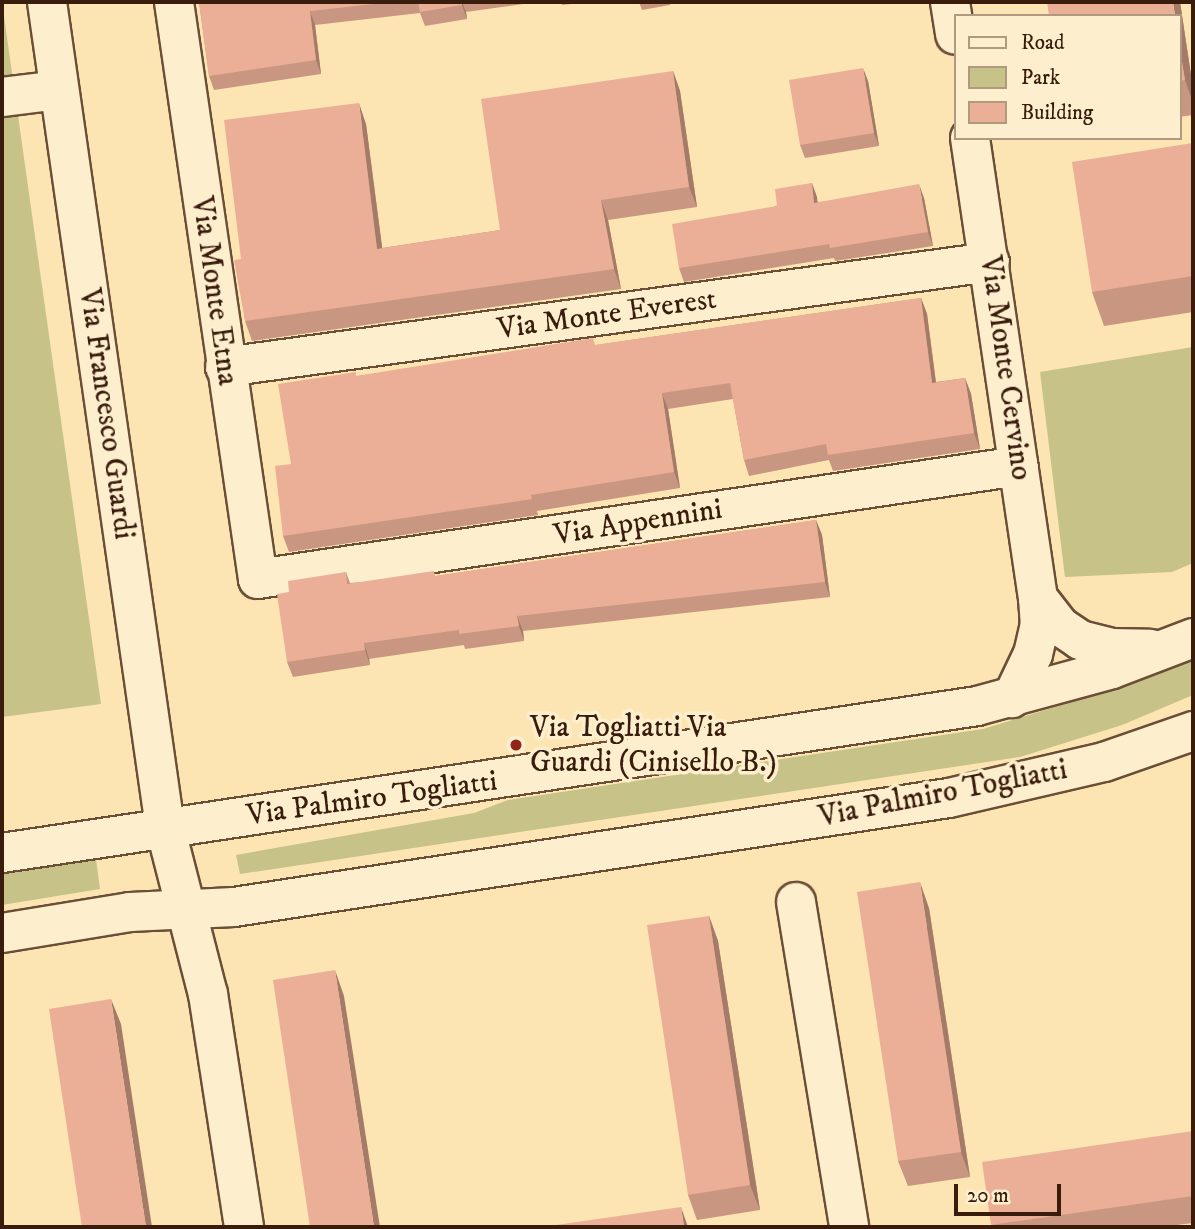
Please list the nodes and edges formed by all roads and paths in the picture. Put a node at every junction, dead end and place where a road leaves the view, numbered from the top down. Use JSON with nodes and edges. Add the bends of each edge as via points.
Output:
{"nodes":[{"id":1,"x":47,"y":2,"type":"edge"},
{"id":2,"x":174,"y":2,"type":"edge"},
{"id":3,"x":950,"y":2,"type":"edge"},
{"id":4,"x":954,"y":28,"type":"edge"},
{"id":5,"x":60,"y":90,"type":"junction"},
{"id":6,"x":2,"y":97,"type":"edge"},
{"id":7,"x":970,"y":140,"type":"edge"},
{"id":8,"x":990,"y":262,"type":"junction"},
{"id":9,"x":225,"y":367,"type":"junction"},
{"id":10,"x":1019,"y":466,"type":"junction"},
{"id":11,"x":258,"y":579,"type":"joint"},
{"id":12,"x":1038,"y":598,"type":"junction"},
{"id":13,"x":1182,"y":643,"type":"edge"},
{"id":14,"x":1012,"y":698,"type":"junction"},
{"id":15,"x":1193,"y":731,"type":"edge"},
{"id":16,"x":165,"y":827,"type":"junction"},
{"id":17,"x":2,"y":853,"type":"edge"},
{"id":18,"x":796,"y":902,"type":"dead end"},
{"id":19,"x":189,"y":912,"type":"junction"},
{"id":20,"x":2,"y":933,"type":"edge"},
{"id":21,"x":244,"y":1227,"type":"edge"},
{"id":22,"x":849,"y":1227,"type":"edge"}],
"edges":[{"from":1,"to":5,"type":"street","name":"Via Francesco Guardi"},
{"from":2,"to":9,"type":"street","name":"Via Monte Etna"},
{"from":3,"to":4,"type":"street"},
{"from":5,"to":6,"type":"street"},
{"from":5,"to":16,"type":"street","name":"Via Francesco Guardi"},
{"from":7,"to":8,"type":"street","name":"Via Monte Cervino"},
{"from":8,"to":9,"type":"street","name":"Via Monte Everest"},
{"from":8,"to":10,"type":"street","name":"Via Monte Cervino"},
{"from":9,"to":11,"type":"street","name":"Via Monte Etna"},
{"from":10,"to":11,"type":"street","name":"Via Appennini"},
{"from":10,"to":12,"type":"street","name":"Via Monte Cervino"},
{"from":12,"to":13,"type":"street","via":[[1061,627],[1080,640],[1111,648]]},
{"from":12,"to":14,"type":"street","name":"Via Monte Cervino","via":[[1040,624],[1033,654]]},
{"from":13,"to":14,"type":"street","name":"Via Palmiro Togliatti"},
{"from":14,"to":16,"type":"street","name":"Via Palmiro Togliatti","via":[[513,779]]},
{"from":15,"to":19,"type":"street","name":"Via Palmiro Togliatti","via":[[1104,762],[949,798]]},
{"from":16,"to":17,"type":"street","name":"Via Palmiro Togliatti"},
{"from":16,"to":19,"type":"street","name":"Via Francesco Guardi"},
{"from":18,"to":22,"type":"street"},
{"from":19,"to":20,"type":"street","name":"Via Palmiro Togliatti","via":[[131,912]]},
{"from":19,"to":21,"type":"street","name":"Via Francesco Guardi","via":[[208,994]]}]}
